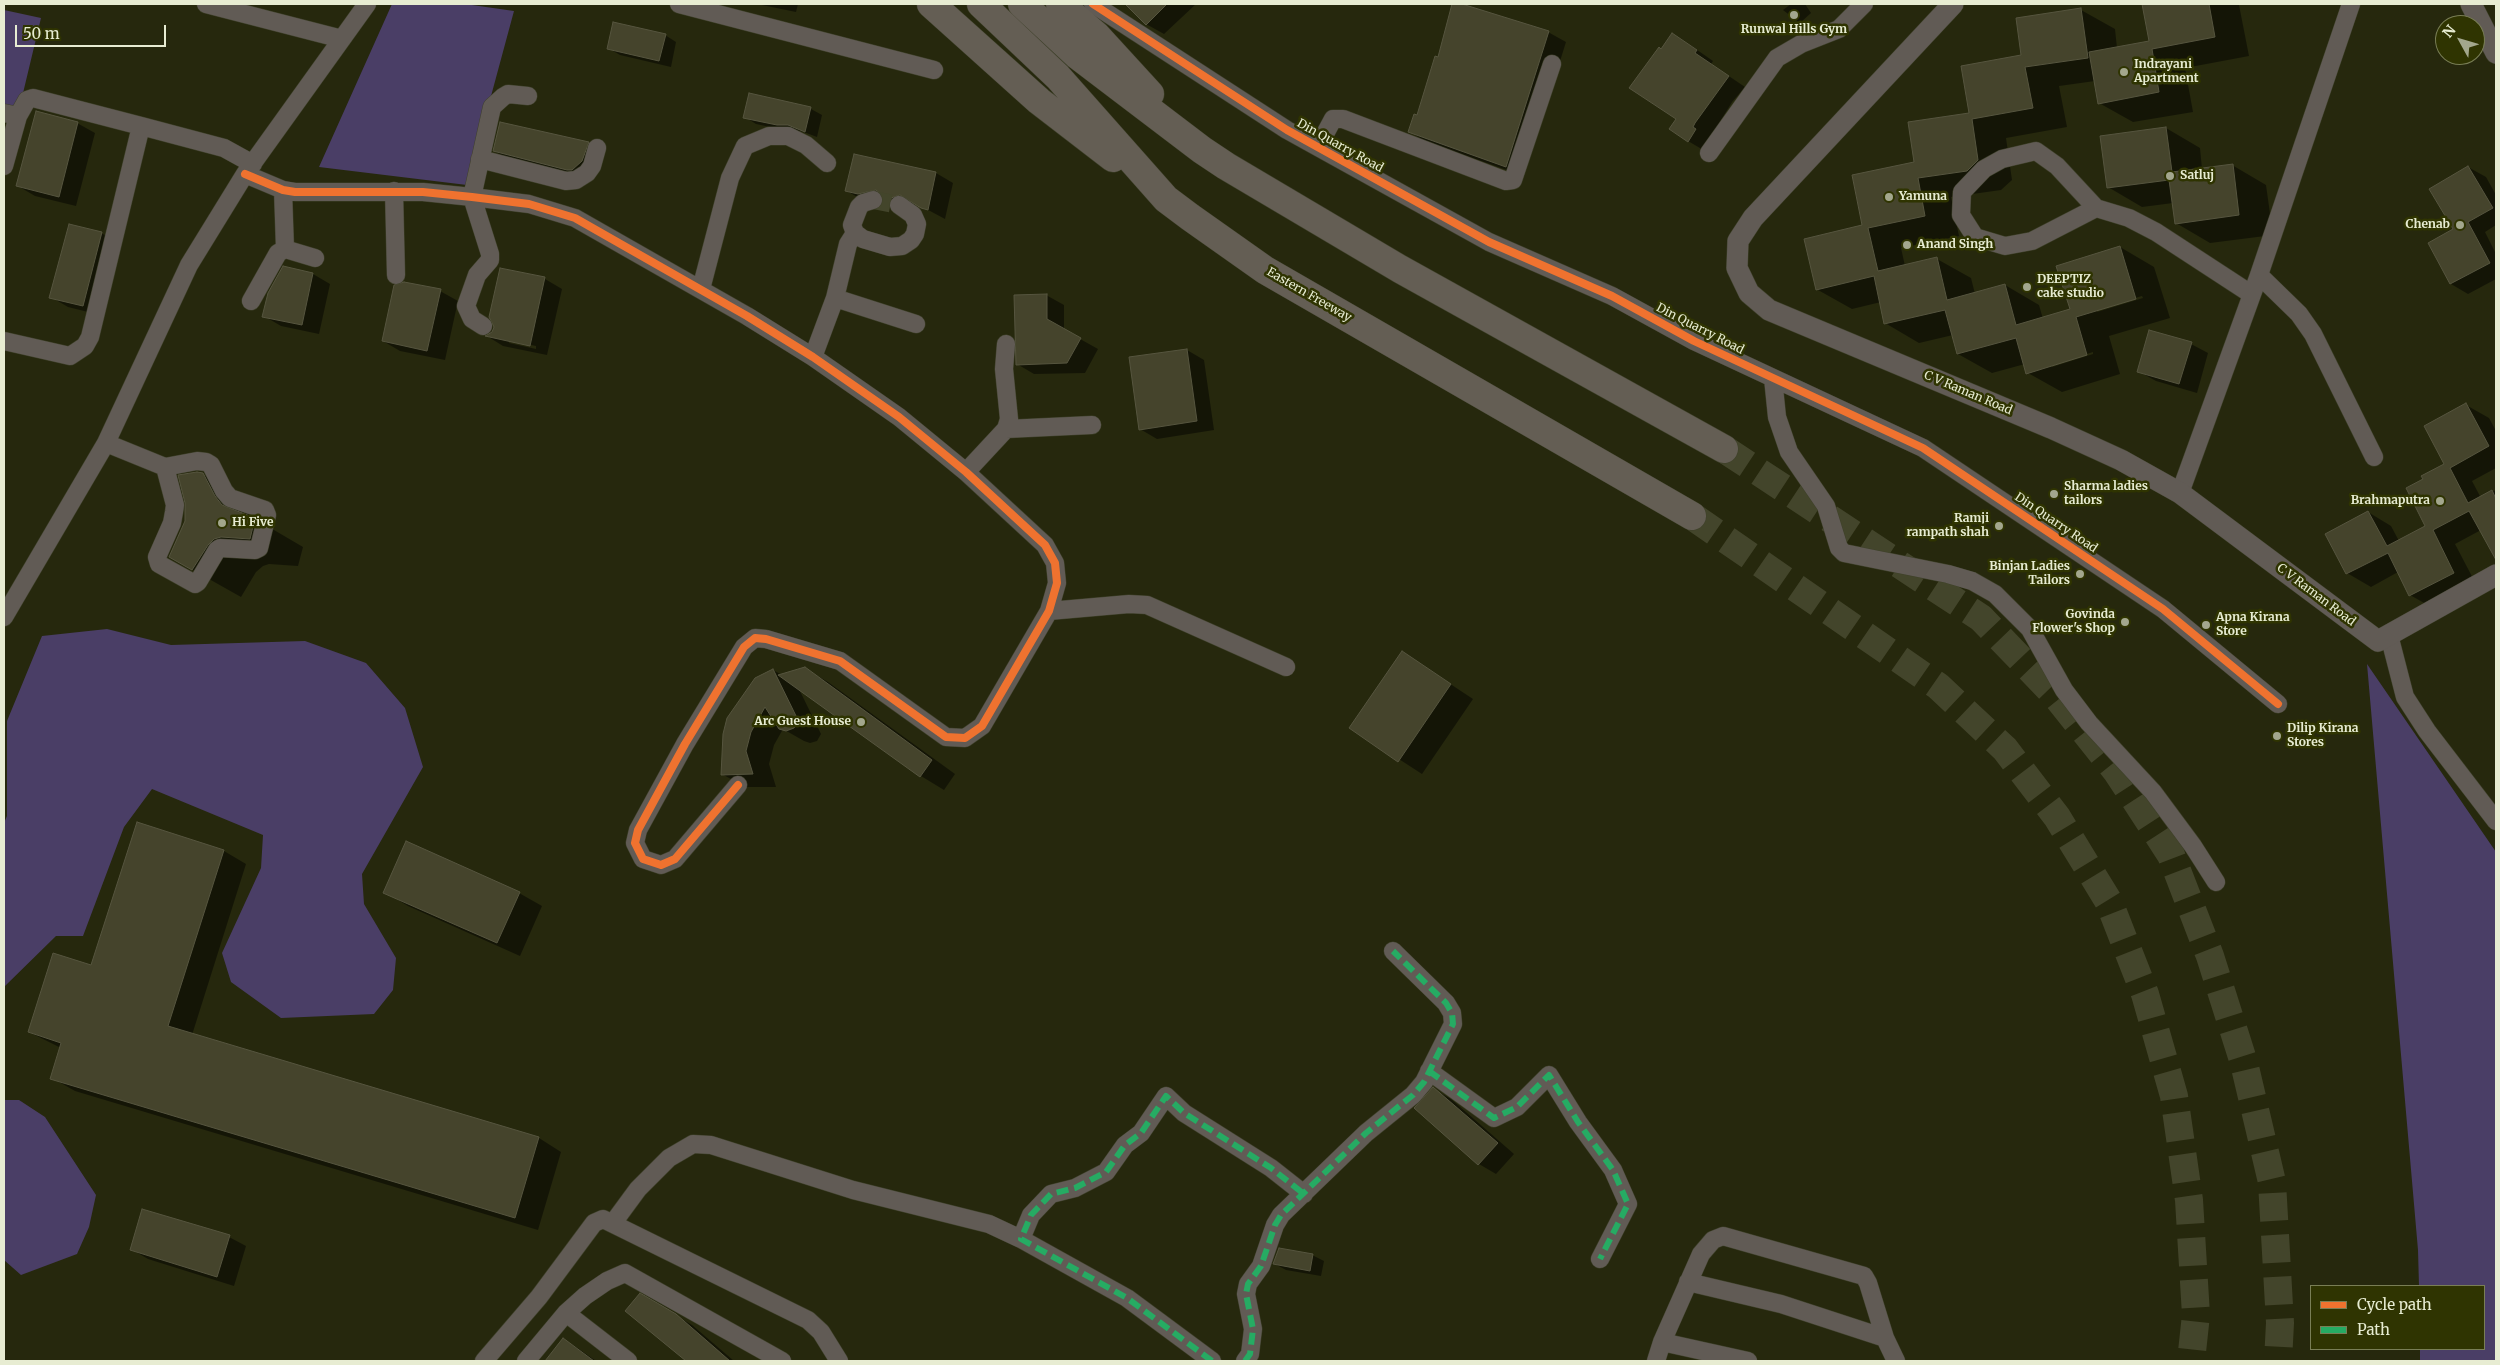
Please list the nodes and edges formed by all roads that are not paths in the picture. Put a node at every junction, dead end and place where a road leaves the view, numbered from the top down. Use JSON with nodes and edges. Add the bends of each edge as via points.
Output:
{"nodes":[{"id":1,"x":206,"y":4,"type":"edge"},
{"id":2,"x":367,"y":4,"type":"edge"},
{"id":3,"x":679,"y":4,"type":"edge"},
{"id":4,"x":931,"y":4,"type":"edge"},
{"id":5,"x":981,"y":4,"type":"edge"},
{"id":6,"x":1022,"y":4,"type":"edge"},
{"id":7,"x":1060,"y":4,"type":"edge"},
{"id":8,"x":1093,"y":4,"type":"edge"},
{"id":9,"x":1864,"y":4,"type":"edge"},
{"id":10,"x":1954,"y":4,"type":"edge"},
{"id":11,"x":2350,"y":4,"type":"edge"},
{"id":12,"x":2471,"y":4,"type":"edge"},
{"id":13,"x":342,"y":39,"type":"junction"},
{"id":14,"x":2496,"y":53,"type":"edge"},
{"id":15,"x":1552,"y":64,"type":"dead end"},
{"id":16,"x":934,"y":70,"type":"dead end"},
{"id":17,"x":528,"y":96,"type":"dead end"},
{"id":18,"x":11,"y":114,"type":"edge"},
{"id":19,"x":141,"y":126,"type":"junction"},
{"id":20,"x":1318,"y":147,"type":"junction"},
{"id":21,"x":598,"y":148,"type":"dead end"},
{"id":22,"x":1202,"y":150,"type":"junction"},
{"id":23,"x":1709,"y":153,"type":"dead end"},
{"id":24,"x":480,"y":159,"type":"junction"},
{"id":25,"x":827,"y":163,"type":"dead end"},
{"id":26,"x":4,"y":166,"type":"edge"},
{"id":27,"x":249,"y":169,"type":"junction"},
{"id":28,"x":283,"y":190,"type":"junction"},
{"id":29,"x":394,"y":192,"type":"junction"},
{"id":30,"x":472,"y":196,"type":"junction"},
{"id":31,"x":1166,"y":199,"type":"junction"},
{"id":32,"x":873,"y":200,"type":"dead end"},
{"id":33,"x":899,"y":205,"type":"tunnel mouth"},
{"id":34,"x":2096,"y":208,"type":"junction"},
{"id":35,"x":855,"y":233,"type":"junction"},
{"id":36,"x":285,"y":249,"type":"junction"},
{"id":37,"x":316,"y":258,"type":"dead end"},
{"id":38,"x":2259,"y":274,"type":"junction"},
{"id":39,"x":396,"y":275,"type":"dead end"},
{"id":40,"x":701,"y":289,"type":"junction"},
{"id":41,"x":2251,"y":294,"type":"junction"},
{"id":42,"x":835,"y":298,"type":"junction"},
{"id":43,"x":251,"y":301,"type":"dead end"},
{"id":44,"x":916,"y":324,"type":"dead end"},
{"id":45,"x":483,"y":326,"type":"dead end"},
{"id":46,"x":4,"y":341,"type":"edge"},
{"id":47,"x":1006,"y":344,"type":"dead end"},
{"id":48,"x":814,"y":357,"type":"junction"},
{"id":49,"x":1773,"y":378,"type":"junction"},
{"id":50,"x":1092,"y":426,"type":"dead end"},
{"id":51,"x":1006,"y":429,"type":"junction"},
{"id":52,"x":106,"y":443,"type":"junction"},
{"id":53,"x":1724,"y":449,"type":"tunnel mouth"},
{"id":54,"x":2374,"y":458,"type":"dead end"},
{"id":55,"x":165,"y":467,"type":"junction"},
{"id":56,"x":966,"y":472,"type":"junction"},
{"id":57,"x":2180,"y":493,"type":"junction"},
{"id":58,"x":1692,"y":516,"type":"tunnel mouth"},
{"id":59,"x":2496,"y":575,"type":"edge"},
{"id":60,"x":1049,"y":611,"type":"junction"},
{"id":61,"x":4,"y":617,"type":"edge"},
{"id":62,"x":2389,"y":635,"type":"junction"},
{"id":63,"x":1286,"y":666,"type":"dead end"},
{"id":64,"x":2278,"y":704,"type":"dead end"},
{"id":65,"x":738,"y":785,"type":"dead end"},
{"id":66,"x":2496,"y":821,"type":"edge"},
{"id":67,"x":2216,"y":882,"type":"dead end"},
{"id":68,"x":1393,"y":951,"type":"dead end"},
{"id":69,"x":1429,"y":1071,"type":"junction"},
{"id":70,"x":1304,"y":1194,"type":"junction"},
{"id":71,"x":613,"y":1223,"type":"junction"},
{"id":72,"x":1021,"y":1239,"type":"junction"},
{"id":73,"x":1600,"y":1259,"type":"dead end"},
{"id":74,"x":1688,"y":1282,"type":"junction"},
{"id":75,"x":566,"y":1313,"type":"junction"},
{"id":76,"x":1885,"y":1338,"type":"junction"},
{"id":77,"x":1662,"y":1342,"type":"junction"},
{"id":78,"x":484,"y":1361,"type":"edge"},
{"id":79,"x":526,"y":1361,"type":"edge"},
{"id":80,"x":628,"y":1361,"type":"edge"},
{"id":81,"x":782,"y":1361,"type":"edge"},
{"id":82,"x":839,"y":1361,"type":"edge"},
{"id":83,"x":1212,"y":1361,"type":"edge"},
{"id":84,"x":1245,"y":1361,"type":"edge"},
{"id":85,"x":1656,"y":1361,"type":"edge"},
{"id":86,"x":1748,"y":1361,"type":"edge"},
{"id":87,"x":1896,"y":1361,"type":"edge"}],
"edges":[{"from":1,"to":13,"type":"street"},
{"from":2,"to":13,"type":"street"},
{"from":3,"to":16,"type":"street"},
{"from":4,"to":31,"type":"highway","via":[[1039,101]]},
{"from":5,"to":31,"type":"highway","name":"Eastern Freeway","via":[[1058,77]]},
{"from":6,"to":22,"type":"highway","via":[[1077,55]]},
{"from":7,"to":22,"type":"highway","via":[[1096,35]]},
{"from":8,"to":20,"type":"street","name":"Din Quarry Road"},
{"from":9,"to":23,"type":"street","via":[[1839,29],[1777,58]]},
{"from":10,"to":57,"type":"street","name":"C V Raman Road","via":[[1753,218],[1738,241],[1737,268],[1749,293],[1769,310],[2051,428]]},
{"from":11,"to":38,"type":"street"},
{"from":12,"to":14,"type":"street"},
{"from":13,"to":27,"type":"street"},
{"from":15,"to":20,"type":"street","via":[[1513,180],[1506,181],[1343,119],[1333,119]]},
{"from":17,"to":24,"type":"street","via":[[508,94],[492,107]]},
{"from":18,"to":19,"type":"street","via":[[33,98]]},
{"from":18,"to":26,"type":"street"},
{"from":19,"to":27,"type":"street","via":[[224,148]]},
{"from":19,"to":46,"type":"street","via":[[90,338],[85,346],[70,356]]},
{"from":20,"to":49,"type":"street","name":"Din Quarry Road","via":[[1489,242],[1612,296],[1694,341]]},
{"from":21,"to":24,"type":"street","via":[[587,173],[566,182]]},
{"from":22,"to":53,"type":"highway","via":[[1383,260]]},
{"from":24,"to":30,"type":"street"},
{"from":25,"to":40,"type":"street","via":[[806,145],[788,136],[769,136],[745,146],[730,178]]},
{"from":27,"to":28,"type":"street"},
{"from":27,"to":52,"type":"street","via":[[189,265]]},
{"from":28,"to":29,"type":"street"},
{"from":28,"to":36,"type":"street"},
{"from":29,"to":30,"type":"street"},
{"from":29,"to":39,"type":"street"},
{"from":30,"to":40,"type":"street","via":[[529,204],[575,218]]},
{"from":30,"to":45,"type":"street","via":[[490,260],[477,275],[466,306],[472,319]]},
{"from":31,"to":58,"type":"highway","name":"Eastern Freeway","via":[[1265,270]]},
{"from":32,"to":35,"type":"street","via":[[863,203],[854,216],[852,225]]},
{"from":33,"to":35,"type":"street","via":[[913,215],[916,224],[911,240],[902,246],[863,239]]},
{"from":34,"to":34,"type":"street","via":[[2032,241],[2005,246],[1975,237],[1961,215],[1962,192],[1984,169],[2002,159],[2036,151],[2057,166]]},
{"from":34,"to":41,"type":"street","via":[[2129,218],[2156,232]]},
{"from":35,"to":42,"type":"street","via":[[848,244]]},
{"from":36,"to":37,"type":"street"},
{"from":36,"to":43,"type":"street","via":[[278,253]]},
{"from":38,"to":41,"type":"street"},
{"from":38,"to":54,"type":"street","via":[[2299,314],[2312,334]]},
{"from":40,"to":48,"type":"street"},
{"from":41,"to":57,"type":"street"},
{"from":42,"to":44,"type":"street"},
{"from":42,"to":48,"type":"street"},
{"from":47,"to":51,"type":"street","via":[[1004,369],[1009,419]]},
{"from":48,"to":56,"type":"street","via":[[899,417]]},
{"from":49,"to":64,"type":"street","name":"Din Quarry Road","via":[[1923,448],[2163,609]]},
{"from":49,"to":67,"type":"street","via":[[1777,416],[1789,452],[1826,506],[1844,553],[1972,581],[1995,594],[2030,629],[2064,690],[2089,723],[2153,792]]},
{"from":50,"to":51,"type":"street"},
{"from":51,"to":56,"type":"street"},
{"from":52,"to":55,"type":"street"},
{"from":52,"to":61,"type":"street"},
{"from":55,"to":55,"type":"street","via":[[206,462],[230,498],[265,510],[267,515],[259,548],[220,548],[194,584],[159,564],[157,557],[174,512]]},
{"from":56,"to":60,"type":"street","via":[[1045,545],[1055,563],[1057,583]]},
{"from":57,"to":62,"type":"street","name":"C V Raman Road","via":[[2378,641]]},
{"from":59,"to":62,"type":"street"},
{"from":60,"to":63,"type":"street","via":[[1147,605]]},
{"from":60,"to":65,"type":"street","via":[[982,726],[965,738],[955,739],[946,737],[840,662],[755,638],[739,655],[638,830],[635,843],[643,859],[661,865],[675,859]]},
{"from":62,"to":66,"type":"street","via":[[2405,696],[2426,731]]},
{"from":68,"to":69,"type":"street","via":[[1446,1003],[1452,1014],[1453,1024]]},
{"from":69,"to":70,"type":"street","via":[[1413,1095],[1366,1133]]},
{"from":69,"to":73,"type":"street","via":[[1494,1118],[1517,1107],[1549,1075],[1612,1170],[1628,1204]]},
{"from":70,"to":72,"type":"street","via":[[1271,1168],[1184,1113],[1166,1096],[1141,1133],[1125,1145],[1106,1172],[1075,1188],[1051,1194],[1032,1215]]},
{"from":70,"to":84,"type":"street","via":[[1278,1220],[1262,1266],[1248,1284],[1246,1294],[1253,1329],[1250,1354]]},
{"from":71,"to":72,"type":"street","via":[[638,1188],[669,1158],[693,1144],[712,1146],[853,1190],[989,1224]]},
{"from":71,"to":78,"type":"street","via":[[603,1219],[594,1223],[539,1297]]},
{"from":71,"to":82,"type":"street","via":[[808,1320],[821,1332]]},
{"from":72,"to":83,"type":"street","via":[[1127,1298]]},
{"from":74,"to":76,"type":"street","via":[[1781,1304]]},
{"from":74,"to":76,"type":"street","via":[[1701,1254],[1712,1240],[1723,1236],[1859,1273],[1868,1283]]},
{"from":74,"to":77,"type":"street"},
{"from":75,"to":79,"type":"street"},
{"from":75,"to":80,"type":"street"},
{"from":75,"to":81,"type":"street","via":[[607,1281],[625,1273]]},
{"from":76,"to":87,"type":"street"},
{"from":77,"to":85,"type":"street"},
{"from":77,"to":86,"type":"street"}]}
